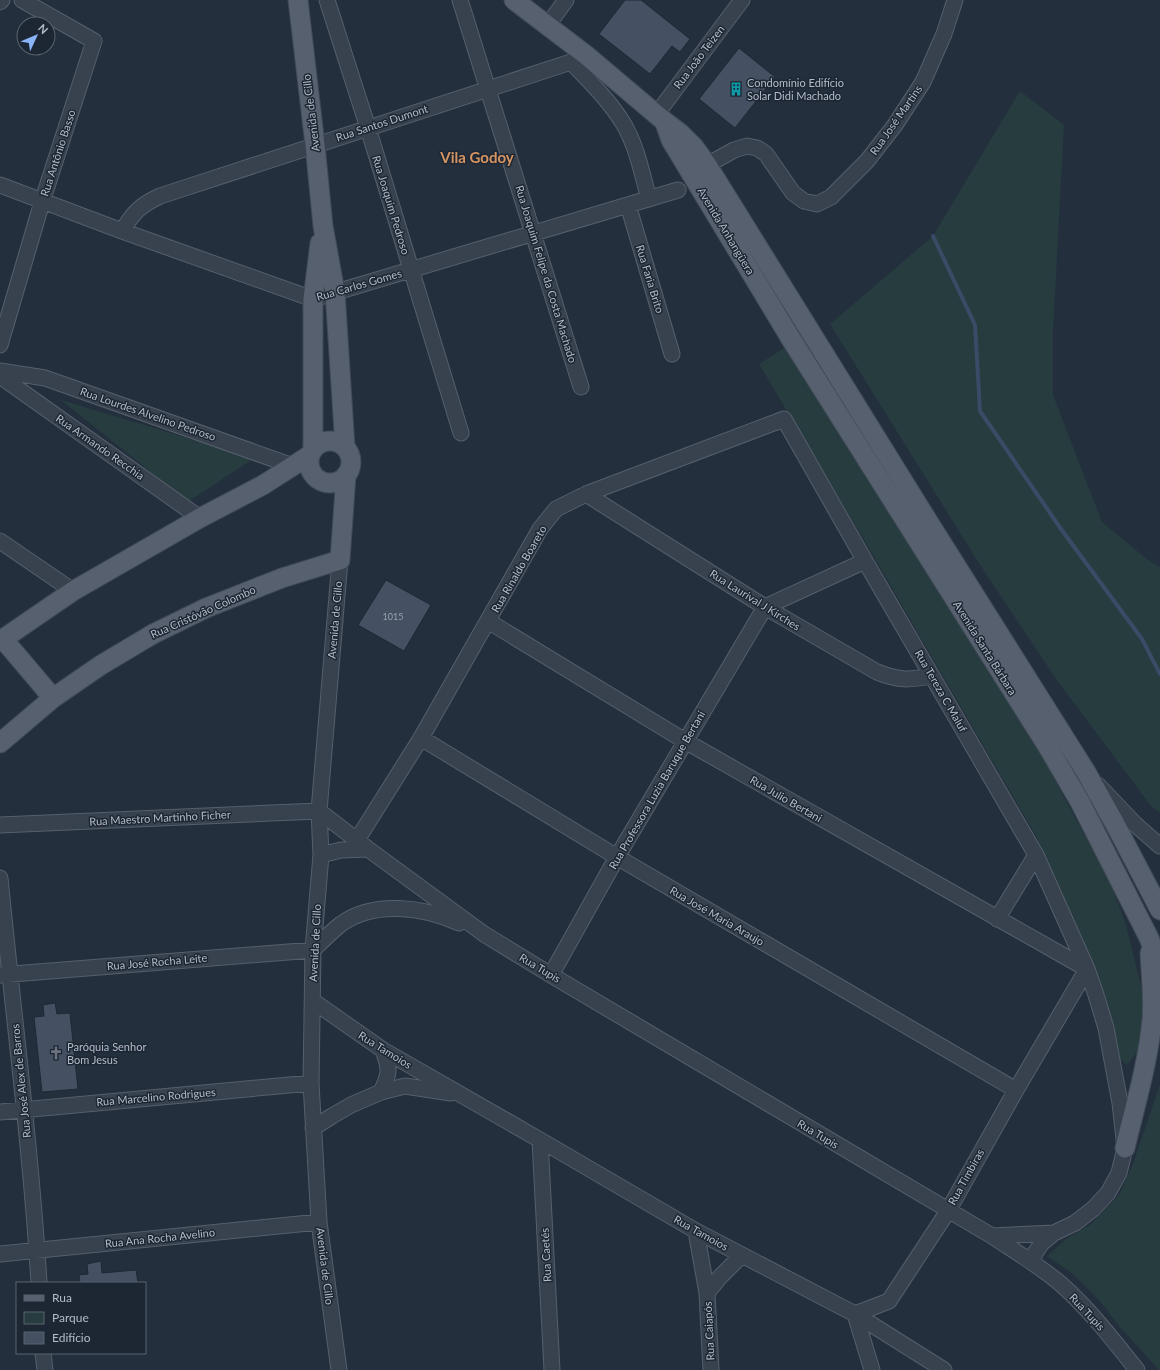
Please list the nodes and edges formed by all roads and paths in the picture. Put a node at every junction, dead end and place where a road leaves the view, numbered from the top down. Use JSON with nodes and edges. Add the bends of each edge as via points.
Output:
{"nodes":[{"id":1,"x":22,"y":0,"type":"edge"},
{"id":2,"x":298,"y":0,"type":"edge"},
{"id":3,"x":327,"y":0,"type":"edge"},
{"id":4,"x":460,"y":0,"type":"edge"},
{"id":5,"x":514,"y":0,"type":"edge"},
{"id":6,"x":566,"y":0,"type":"edge"},
{"id":7,"x":742,"y":0,"type":"edge"},
{"id":8,"x":955,"y":0,"type":"edge"},
{"id":9,"x":547,"y":26,"type":"junction"},
{"id":10,"x":579,"y":59,"type":"junction"},
{"id":11,"x":488,"y":89,"type":"junction"},
{"id":12,"x":660,"y":118,"type":"junction"},
{"id":13,"x":368,"y":128,"type":"junction"},
{"id":14,"x":315,"y":145,"type":"junction"},
{"id":15,"x":707,"y":164,"type":"junction"},
{"id":16,"x":0,"y":185,"type":"edge"},
{"id":17,"x":678,"y":190,"type":"dead end"},
{"id":18,"x":650,"y":199,"type":"junction"},
{"id":19,"x":42,"y":202,"type":"junction"},
{"id":20,"x":628,"y":205,"type":"junction"},
{"id":21,"x":323,"y":226,"type":"junction"},
{"id":22,"x":122,"y":231,"type":"junction"},
{"id":23,"x":533,"y":233,"type":"junction"},
{"id":24,"x":411,"y":270,"type":"junction"},
{"id":25,"x":335,"y":292,"type":"junction"},
{"id":26,"x":313,"y":299,"type":"junction"},
{"id":27,"x":807,"y":327,"type":"joint"},
{"id":28,"x":791,"y":339,"type":"joint"},
{"id":29,"x":0,"y":346,"type":"edge"},
{"id":30,"x":672,"y":354,"type":"dead end"},
{"id":31,"x":0,"y":371,"type":"edge"},
{"id":32,"x":0,"y":376,"type":"edge"},
{"id":33,"x":581,"y":387,"type":"dead end"},
{"id":34,"x":784,"y":419,"type":"joint"},
{"id":35,"x":461,"y":433,"type":"dead end"},
{"id":36,"x":345,"y":447,"type":"junction"},
{"id":37,"x":312,"y":452,"type":"junction"},
{"id":38,"x":293,"y":466,"type":"junction"},
{"id":39,"x":346,"y":475,"type":"junction"},
{"id":40,"x":317,"y":478,"type":"junction"},
{"id":41,"x":263,"y":485,"type":"junction"},
{"id":42,"x":586,"y":494,"type":"junction"},
{"id":43,"x":344,"y":516,"type":"junction"},
{"id":44,"x":200,"y":518,"type":"junction"},
{"id":45,"x":0,"y":541,"type":"edge"},
{"id":46,"x":340,"y":560,"type":"junction"},
{"id":47,"x":865,"y":561,"type":"junction"},
{"id":48,"x":73,"y":591,"type":"junction"},
{"id":49,"x":765,"y":607,"type":"junction"},
{"id":50,"x":488,"y":621,"type":"junction"},
{"id":51,"x":26,"y":623,"type":"junction"},
{"id":52,"x":2,"y":640,"type":"edge"},
{"id":53,"x":22,"y":661,"type":"junction"},
{"id":54,"x":932,"y":676,"type":"junction"},
{"id":55,"x":53,"y":698,"type":"junction"},
{"id":56,"x":420,"y":738,"type":"junction"},
{"id":57,"x":685,"y":741,"type":"junction"},
{"id":58,"x":0,"y":743,"type":"edge"},
{"id":59,"x":1086,"y":772,"type":"junction"},
{"id":60,"x":319,"y":811,"type":"junction"},
{"id":61,"x":0,"y":826,"type":"edge"},
{"id":62,"x":363,"y":844,"type":"junction"},
{"id":63,"x":1160,"y":846,"type":"edge"},
{"id":64,"x":321,"y":855,"type":"junction"},
{"id":65,"x":1036,"y":855,"type":"junction"},
{"id":66,"x":617,"y":857,"type":"junction"},
{"id":67,"x":0,"y":878,"type":"edge"},
{"id":68,"x":427,"y":892,"type":"junction"},
{"id":69,"x":411,"y":909,"type":"junction"},
{"id":70,"x":1160,"y":910,"type":"edge"},
{"id":71,"x":997,"y":918,"type":"junction"},
{"id":72,"x":484,"y":934,"type":"junction"},
{"id":73,"x":1149,"y":938,"type":"junction"},
{"id":74,"x":313,"y":950,"type":"junction"},
{"id":75,"x":1160,"y":968,"type":"edge"},
{"id":76,"x":1088,"y":969,"type":"junction"},
{"id":77,"x":4,"y":975,"type":"edge"},
{"id":78,"x":551,"y":975,"type":"junction"},
{"id":79,"x":313,"y":1001,"type":"junction"},
{"id":80,"x":383,"y":1050,"type":"junction"},
{"id":81,"x":311,"y":1082,"type":"junction"},
{"id":82,"x":1016,"y":1090,"type":"junction"},
{"id":83,"x":381,"y":1092,"type":"junction"},
{"id":84,"x":460,"y":1094,"type":"junction"},
{"id":85,"x":24,"y":1109,"type":"junction"},
{"id":86,"x":0,"y":1112,"type":"edge"},
{"id":87,"x":313,"y":1128,"type":"junction"},
{"id":88,"x":540,"y":1140,"type":"junction"},
{"id":89,"x":1125,"y":1148,"type":"junction"},
{"id":90,"x":948,"y":1211,"type":"junction"},
{"id":91,"x":319,"y":1222,"type":"junction"},
{"id":92,"x":696,"y":1231,"type":"junction"},
{"id":93,"x":1054,"y":1232,"type":"junction"},
{"id":94,"x":992,"y":1236,"type":"junction"},
{"id":95,"x":37,"y":1250,"type":"junction"},
{"id":96,"x":0,"y":1254,"type":"edge"},
{"id":97,"x":742,"y":1255,"type":"junction"},
{"id":98,"x":1033,"y":1262,"type":"junction"},
{"id":99,"x":39,"y":1282,"type":"edge"},
{"id":100,"x":708,"y":1293,"type":"junction"},
{"id":101,"x":855,"y":1314,"type":"junction"},
{"id":102,"x":44,"y":1354,"type":"edge"},
{"id":103,"x":1133,"y":1366,"type":"edge"},
{"id":104,"x":44,"y":1370,"type":"edge"},
{"id":105,"x":339,"y":1370,"type":"edge"},
{"id":106,"x":552,"y":1370,"type":"edge"},
{"id":107,"x":711,"y":1370,"type":"edge"},
{"id":108,"x":872,"y":1370,"type":"edge"},
{"id":109,"x":944,"y":1370,"type":"edge"},
{"id":110,"x":1145,"y":1370,"type":"edge"}],
"edges":[{"from":1,"to":19,"type":"street","name":"Rua Antônio Basso","via":[[94,41]]},
{"from":2,"to":14,"type":"main road","name":"Avenida de Cillo"},
{"from":3,"to":13,"type":"street","name":"Rua Joaquim Pedroso"},
{"from":4,"to":11,"type":"street","name":"Rua Joaquim Felipe da Costa Machado"},
{"from":5,"to":9,"type":"main road","name":"Avenida Anhangüera"},
{"from":6,"to":9,"type":"street"},
{"from":7,"to":12,"type":"street","name":"Rua João Teizen"},
{"from":8,"to":15,"type":"street","name":"Rua José Martins","via":[[944,34],[923,82],[872,155],[831,197],[817,204],[804,201],[793,193],[766,154],[757,148],[747,146],[734,150]]},
{"from":9,"to":10,"type":"main road","name":"Avenida Anhangüera"},
{"from":10,"to":11,"type":"street","name":"Rua Santos Dumont"},
{"from":10,"to":12,"type":"main road","name":"Avenida Anhangüera"},
{"from":10,"to":18,"type":"street","via":[[623,124],[634,148]]},
{"from":11,"to":13,"type":"street","name":"Rua Santos Dumont"},
{"from":11,"to":23,"type":"street","name":"Rua Joaquim Felipe da Costa Machado"},
{"from":12,"to":15,"type":"main road","name":"Avenida Anhangüera","via":[[680,133]]},
{"from":12,"to":28,"type":"main road","name":"Avenida Anhangüera"},
{"from":13,"to":14,"type":"street","name":"Rua Santos Dumont"},
{"from":13,"to":24,"type":"street","name":"Rua Joaquim Pedroso"},
{"from":14,"to":21,"type":"main road","name":"Avenida de Cillo"},
{"from":14,"to":22,"type":"street","name":"Rua Santos Dumont","via":[[160,196],[145,203],[133,214]]},
{"from":15,"to":27,"type":"main road","name":"Avenida Anhangüera"},
{"from":16,"to":19,"type":"street","name":"Rua Carlos Gomes"},
{"from":17,"to":18,"type":"street","name":"Rua Carlos Gomes"},
{"from":18,"to":20,"type":"street","name":"Rua Carlos Gomes"},
{"from":19,"to":22,"type":"street","name":"Rua Carlos Gomes"},
{"from":19,"to":29,"type":"street","name":"Rua Antônio Basso"},
{"from":20,"to":23,"type":"street","name":"Rua Carlos Gomes"},
{"from":20,"to":30,"type":"street","name":"Rua Faria Brito"},
{"from":21,"to":25,"type":"main road","name":"Avenida de Cillo"},
{"from":21,"to":26,"type":"main road","name":"Avenida de Cillo"},
{"from":22,"to":26,"type":"street","name":"Rua Carlos Gomes"},
{"from":23,"to":24,"type":"street","name":"Rua Carlos Gomes"},
{"from":23,"to":33,"type":"street","name":"Rua Joaquim Felipe da Costa Machado"},
{"from":24,"to":25,"type":"street","name":"Rua Carlos Gomes"},
{"from":24,"to":35,"type":"street","name":"Rua Joaquim Pedroso"},
{"from":25,"to":26,"type":"street","name":"Rua Carlos Gomes"},
{"from":25,"to":36,"type":"main road","name":"Avenida de Cillo"},
{"from":26,"to":37,"type":"main road","name":"Avenida de Cillo"},
{"from":27,"to":59,"type":"main road","name":"Avenida Santa Bárbara"},
{"from":28,"to":73,"type":"main road","name":"Avenida Santa Bárbara","via":[[1048,747],[1080,802]]},
{"from":31,"to":38,"type":"street","name":"Rua Lourdes Alvelino Pedroso","via":[[45,378]]},
{"from":32,"to":44,"type":"street","name":"Rua Armando Recchia"},
{"from":34,"to":42,"type":"street","name":"Rua Rinaldo Boareto"},
{"from":34,"to":47,"type":"street","name":"Rua Tereza C Maluf"},
{"from":36,"to":37,"type":"main road","via":[[332,441],[325,442]]},
{"from":36,"to":39,"type":"main road","via":[[351,458]]},
{"from":37,"to":38,"type":"main road"},
{"from":37,"to":40,"type":"main road","via":[[309,462]]},
{"from":38,"to":41,"type":"main road"},
{"from":39,"to":40,"type":"main road","via":[[334,482]]},
{"from":39,"to":43,"type":"main road","name":"Avenida de Cillo"},
{"from":40,"to":41,"type":"main road"},
{"from":40,"to":43,"type":"main road","via":[[336,501]]},
{"from":41,"to":44,"type":"main road"},
{"from":42,"to":49,"type":"street","name":"Rua Laurival J Kirches"},
{"from":42,"to":50,"type":"street","name":"Rua Rinaldo Boareto","via":[[556,509],[540,529]]},
{"from":43,"to":46,"type":"main road","name":"Avenida de Cillo"},
{"from":44,"to":48,"type":"main road"},
{"from":45,"to":48,"type":"street"},
{"from":46,"to":55,"type":"main road","name":"Rua Cristóvão Colombo","via":[[282,578],[206,608],[153,634]]},
{"from":46,"to":60,"type":"street","name":"Avenida de Cillo"},
{"from":47,"to":49,"type":"street"},
{"from":47,"to":54,"type":"street","name":"Rua Tereza C Maluf"},
{"from":48,"to":51,"type":"main road"},
{"from":49,"to":54,"type":"street","name":"Rua Laurival J Kirches","via":[[877,672],[893,678],[910,680]]},
{"from":49,"to":57,"type":"street","name":"Rua Professora Luzia Baruque Bertani"},
{"from":50,"to":56,"type":"street","name":"Rua Rinaldo Boareto"},
{"from":50,"to":57,"type":"street","name":"Rua Julio Bertani"},
{"from":51,"to":52,"type":"main road"},
{"from":51,"to":53,"type":"main road"},
{"from":52,"to":53,"type":"main road"},
{"from":53,"to":55,"type":"main road"},
{"from":54,"to":65,"type":"street","name":"Rua Tereza C Maluf"},
{"from":55,"to":58,"type":"main road","name":"Rua Cristóvão Colombo"},
{"from":56,"to":62,"type":"street","name":"Rua Rinaldo Boareto"},
{"from":56,"to":66,"type":"street","name":"Rua José Maria Araujo"},
{"from":57,"to":66,"type":"street","name":"Rua Professora Luzia Baruque Bertani"},
{"from":57,"to":71,"type":"street","name":"Rua Julio Bertani"},
{"from":59,"to":63,"type":"street","via":[[1136,825]]},
{"from":59,"to":70,"type":"main road","name":"Avenida Santa Bárbara"},
{"from":60,"to":61,"type":"street","name":"Rua Maestro Martinho Ficher"},
{"from":60,"to":62,"type":"street","name":"Rua Tupis"},
{"from":60,"to":64,"type":"street","name":"Avenida de Cillo"},
{"from":62,"to":64,"type":"street","via":[[348,850]]},
{"from":62,"to":68,"type":"street","name":"Rua Tupis"},
{"from":64,"to":74,"type":"street","name":"Avenida de Cillo"},
{"from":65,"to":71,"type":"street"},
{"from":65,"to":76,"type":"street","name":"Rua Tereza C Maluf"},
{"from":66,"to":78,"type":"street","name":"Rua Professora Luzia Baruque Bertani"},
{"from":66,"to":82,"type":"street","name":"Rua José Maria Araujo"},
{"from":67,"to":77,"type":"street","name":"Rua José Alex de Barros"},
{"from":68,"to":69,"type":"street","via":[[424,899]]},
{"from":68,"to":72,"type":"street","name":"Rua Tupis"},
{"from":69,"to":72,"type":"street","name":"Rua Tupis","via":[[444,916]]},
{"from":69,"to":74,"type":"street","name":"Rua Tupis","via":[[384,908],[362,914],[341,924]]},
{"from":71,"to":76,"type":"street","name":"Rua Julio Bertani"},
{"from":72,"to":78,"type":"street","name":"Rua Tupis"},
{"from":73,"to":75,"type":"main road","name":"Avenida Santa Bárbara"},
{"from":73,"to":89,"type":"main road","via":[[1152,1021],[1144,1071]]},
{"from":74,"to":77,"type":"street","name":"Rua José Rocha Leite"},
{"from":74,"to":79,"type":"street","name":"Avenida de Cillo"},
{"from":76,"to":82,"type":"street","name":"Rua Timbiras"},
{"from":76,"to":89,"type":"street","name":"Rua Tereza C Maluf","via":[[1106,1028],[1120,1103]]},
{"from":77,"to":85,"type":"street","name":"Rua José Alex de Barros"},
{"from":78,"to":90,"type":"street","name":"Rua Tupis"},
{"from":79,"to":80,"type":"street","name":"Rua Tamoios"},
{"from":79,"to":81,"type":"street","name":"Avenida de Cillo"},
{"from":80,"to":83,"type":"street","via":[[388,1066],[388,1077]]},
{"from":80,"to":84,"type":"street","name":"Rua Tamoios"},
{"from":81,"to":85,"type":"street","name":"Rua Marcelino Rodrigues"},
{"from":81,"to":87,"type":"street","name":"Avenida de Cillo"},
{"from":82,"to":90,"type":"street","name":"Rua Timbiras"},
{"from":83,"to":84,"type":"street","name":"Rua Tamoios","via":[[405,1086]]},
{"from":83,"to":87,"type":"street","name":"Rua Tamoios","via":[[351,1105]]},
{"from":84,"to":88,"type":"street","name":"Rua Tamoios"},
{"from":85,"to":86,"type":"street","name":"Rua Marcelino Rodrigues"},
{"from":85,"to":95,"type":"street","name":"Rua José Alex de Barros"},
{"from":87,"to":91,"type":"street","name":"Avenida de Cillo"},
{"from":88,"to":92,"type":"street","name":"Rua Tamoios"},
{"from":88,"to":106,"type":"street","name":"Rua Caetés"},
{"from":89,"to":93,"type":"street","name":"Rua Tereza C Maluf","via":[[1119,1173],[1108,1193],[1075,1223]]},
{"from":90,"to":94,"type":"street","name":"Rua Tupis"},
{"from":90,"to":101,"type":"street","name":"Rua Timbiras","via":[[889,1301]]},
{"from":91,"to":95,"type":"street","name":"Rua Ana Rocha Avelino"},
{"from":91,"to":105,"type":"street","name":"Avenida de Cillo"},
{"from":92,"to":97,"type":"street","name":"Rua Tamoios"},
{"from":92,"to":100,"type":"street","name":"Rua Caiapós"},
{"from":93,"to":94,"type":"street"},
{"from":93,"to":98,"type":"street","via":[[1042,1242]]},
{"from":94,"to":98,"type":"street","name":"Rua Tupis"},
{"from":95,"to":96,"type":"street","name":"Rua Ana Rocha Avelino"},
{"from":95,"to":99,"type":"street","name":"Rua José Alex de Barros"},
{"from":97,"to":100,"type":"street","name":"Rua Caiapós"},
{"from":97,"to":101,"type":"street","name":"Rua Tamoios"},
{"from":98,"to":103,"type":"street","name":"Rua Tupis","via":[[1090,1314]]},
{"from":100,"to":107,"type":"street","name":"Rua Caiapós"},
{"from":101,"to":108,"type":"street"},
{"from":101,"to":109,"type":"street","name":"Rua Tamoios"},
{"from":102,"to":104,"type":"street"},
{"from":103,"to":110,"type":"street","name":"Rua Tupis"}]}
